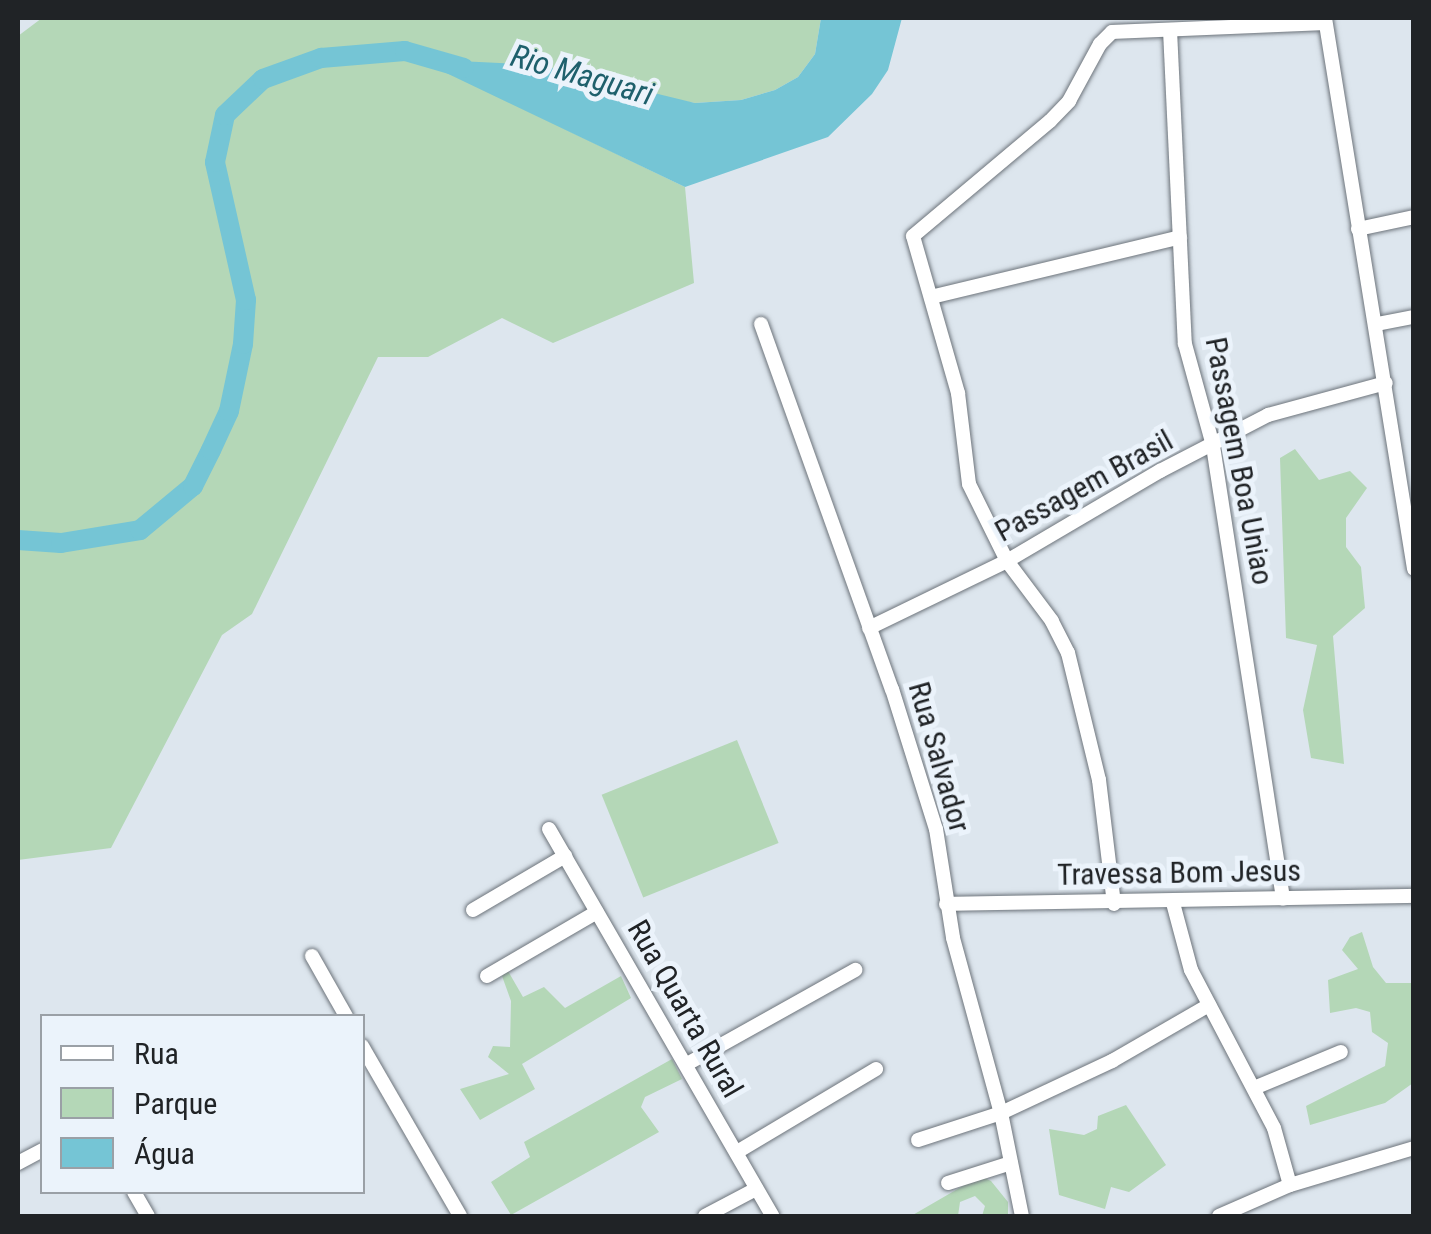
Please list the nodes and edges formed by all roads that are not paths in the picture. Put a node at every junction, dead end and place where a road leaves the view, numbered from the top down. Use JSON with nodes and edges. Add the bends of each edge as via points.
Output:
{"nodes":[{"id":1,"x":1325,"y":20,"type":"edge"},
{"id":2,"x":1170,"y":30,"type":"junction"},
{"id":3,"x":1414,"y":217,"type":"edge"},
{"id":4,"x":1358,"y":229,"type":"junction"},
{"id":5,"x":1180,"y":237,"type":"junction"},
{"id":6,"x":931,"y":297,"type":"junction"},
{"id":7,"x":1414,"y":317,"type":"edge"},
{"id":8,"x":761,"y":324,"type":"dead end"},
{"id":9,"x":1378,"y":324,"type":"junction"},
{"id":10,"x":1386,"y":383,"type":"junction"},
{"id":11,"x":1212,"y":446,"type":"junction"},
{"id":12,"x":1409,"y":511,"type":"edge"},
{"id":13,"x":1006,"y":561,"type":"junction"},
{"id":14,"x":1414,"y":569,"type":"edge"},
{"id":15,"x":869,"y":628,"type":"junction"},
{"id":16,"x":549,"y":829,"type":"dead end"},
{"id":17,"x":564,"y":856,"type":"junction"},
{"id":18,"x":1414,"y":896,"type":"edge"},
{"id":19,"x":1282,"y":899,"type":"junction"},
{"id":20,"x":1173,"y":903,"type":"junction"},
{"id":21,"x":946,"y":904,"type":"junction"},
{"id":22,"x":1114,"y":904,"type":"junction"},
{"id":23,"x":473,"y":910,"type":"dead end"},
{"id":24,"x":597,"y":912,"type":"junction"},
{"id":25,"x":312,"y":956,"type":"dead end"},
{"id":26,"x":855,"y":970,"type":"dead end"},
{"id":27,"x":487,"y":976,"type":"dead end"},
{"id":28,"x":1209,"y":1004,"type":"junction"},
{"id":29,"x":343,"y":1006,"type":"edge"},
{"id":30,"x":365,"y":1050,"type":"edge"},
{"id":31,"x":1341,"y":1052,"type":"dead end"},
{"id":32,"x":686,"y":1064,"type":"junction"},
{"id":33,"x":876,"y":1069,"type":"dead end"},
{"id":34,"x":1254,"y":1088,"type":"junction"},
{"id":35,"x":1001,"y":1113,"type":"junction"},
{"id":36,"x":918,"y":1140,"type":"dead end"},
{"id":37,"x":1414,"y":1148,"type":"edge"},
{"id":38,"x":40,"y":1151,"type":"edge"},
{"id":39,"x":736,"y":1152,"type":"junction"},
{"id":40,"x":1011,"y":1162,"type":"junction"},
{"id":41,"x":18,"y":1163,"type":"edge"},
{"id":42,"x":948,"y":1183,"type":"dead end"},
{"id":43,"x":1290,"y":1185,"type":"junction"},
{"id":44,"x":756,"y":1190,"type":"junction"},
{"id":45,"x":135,"y":1194,"type":"edge"},
{"id":46,"x":148,"y":1216,"type":"edge"},
{"id":47,"x":460,"y":1216,"type":"edge"},
{"id":48,"x":704,"y":1216,"type":"edge"},
{"id":49,"x":772,"y":1216,"type":"edge"},
{"id":50,"x":1022,"y":1216,"type":"edge"},
{"id":51,"x":1219,"y":1216,"type":"edge"}],
"edges":[{"from":1,"to":2,"type":"street"},
{"from":1,"to":4,"type":"street"},
{"from":2,"to":5,"type":"street","name":"Passagem Boa Uniao"},
{"from":2,"to":6,"type":"street","via":[[1126,29],[1104,37],[1069,101],[1050,121],[913,236]]},
{"from":3,"to":4,"type":"street"},
{"from":4,"to":9,"type":"street"},
{"from":5,"to":6,"type":"street"},
{"from":5,"to":11,"type":"street","name":"Passagem Boa Uniao","via":[[1184,344]]},
{"from":6,"to":13,"type":"street","via":[[952,370],[969,484]]},
{"from":7,"to":9,"type":"street"},
{"from":8,"to":15,"type":"street","name":"Rua Salvador"},
{"from":9,"to":10,"type":"street"},
{"from":10,"to":11,"type":"street","name":"Passagem Brasil","via":[[1268,415]]},
{"from":10,"to":12,"type":"street"},
{"from":11,"to":13,"type":"street","name":"Passagem Brasil"},
{"from":11,"to":19,"type":"street","name":"Passagem Boa Uniao"},
{"from":12,"to":14,"type":"street"},
{"from":13,"to":15,"type":"street","name":"Passagem Brasil"},
{"from":13,"to":22,"type":"street","via":[[1052,620],[1068,653],[1099,780]]},
{"from":15,"to":21,"type":"street","name":"Rua Salvador","via":[[936,829]]},
{"from":16,"to":17,"type":"street","name":"Rua Quarta Rural"},
{"from":17,"to":23,"type":"street"},
{"from":17,"to":24,"type":"street","name":"Rua Quarta Rural"},
{"from":18,"to":19,"type":"street","name":"Travessa Bom Jesus"},
{"from":19,"to":20,"type":"street","name":"Travessa Bom Jesus"},
{"from":20,"to":22,"type":"street","name":"Travessa Bom Jesus"},
{"from":20,"to":28,"type":"street","via":[[1191,970]]},
{"from":21,"to":22,"type":"street","name":"Travessa Bom Jesus"},
{"from":21,"to":35,"type":"street","name":"Rua Salvador"},
{"from":24,"to":27,"type":"street"},
{"from":24,"to":32,"type":"street","name":"Rua Quarta Rural"},
{"from":25,"to":29,"type":"street"},
{"from":26,"to":32,"type":"street"},
{"from":28,"to":34,"type":"street"},
{"from":28,"to":35,"type":"street","via":[[1112,1061]]},
{"from":30,"to":47,"type":"street"},
{"from":31,"to":34,"type":"street"},
{"from":32,"to":39,"type":"street","name":"Rua Quarta Rural"},
{"from":33,"to":39,"type":"street"},
{"from":34,"to":43,"type":"street"},
{"from":35,"to":36,"type":"street"},
{"from":35,"to":40,"type":"street","name":"Rua Salvador"},
{"from":37,"to":43,"type":"street"},
{"from":38,"to":41,"type":"street"},
{"from":39,"to":44,"type":"street","name":"Rua Quarta Rural"},
{"from":40,"to":42,"type":"street"},
{"from":40,"to":50,"type":"street","name":"Rua Salvador"},
{"from":43,"to":51,"type":"street"},
{"from":44,"to":48,"type":"street"},
{"from":44,"to":49,"type":"street","name":"Rua Quarta Rural"},
{"from":45,"to":46,"type":"street"}]}
